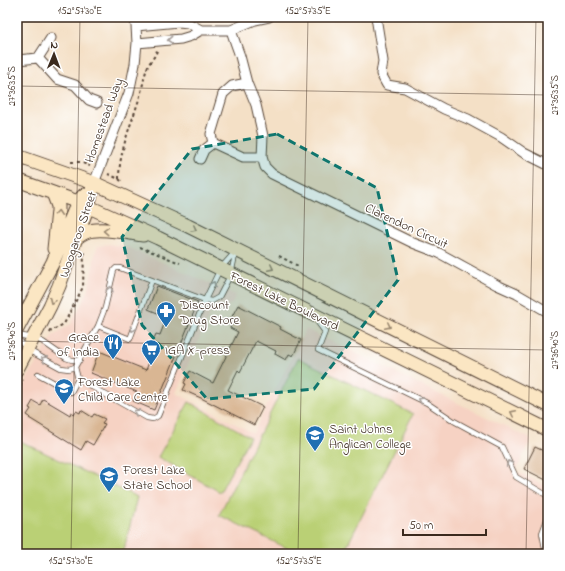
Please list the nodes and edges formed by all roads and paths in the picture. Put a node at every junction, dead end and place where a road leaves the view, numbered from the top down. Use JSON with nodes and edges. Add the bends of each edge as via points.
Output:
{"nodes":[{"id":1,"x":269,"y":17,"type":"edge"},
{"id":2,"x":376,"y":17,"type":"edge"},
{"id":3,"x":135,"y":21,"type":"edge"},
{"id":4,"x":201,"y":30,"type":"junction"},
{"id":5,"x":231,"y":30,"type":"junction"},
{"id":6,"x":51,"y":38,"type":"dead end"},
{"id":7,"x":137,"y":43,"type":"junction"},
{"id":8,"x":38,"y":58,"type":"junction"},
{"id":9,"x":17,"y":60,"type":"edge"},
{"id":10,"x":248,"y":83,"type":"junction"},
{"id":11,"x":97,"y":103,"type":"dead end"},
{"id":12,"x":213,"y":143,"type":"junction"},
{"id":13,"x":17,"y":156,"type":"edge"},
{"id":14,"x":262,"y":157,"type":"junction"},
{"id":15,"x":200,"y":159,"type":"dead end"},
{"id":16,"x":548,"y":165,"type":"edge"},
{"id":17,"x":17,"y":180,"type":"edge"},
{"id":18,"x":94,"y":183,"type":"junction"},
{"id":19,"x":53,"y":193,"type":"junction"},
{"id":20,"x":83,"y":204,"type":"junction"},
{"id":21,"x":76,"y":238,"type":"junction"},
{"id":22,"x":158,"y":238,"type":"junction"},
{"id":23,"x":236,"y":251,"type":"junction"},
{"id":24,"x":53,"y":262,"type":"junction"},
{"id":25,"x":226,"y":271,"type":"junction"},
{"id":26,"x":152,"y":280,"type":"junction"},
{"id":27,"x":206,"y":300,"type":"junction"},
{"id":28,"x":548,"y":312,"type":"edge"},
{"id":29,"x":312,"y":314,"type":"junction"},
{"id":30,"x":98,"y":326,"type":"junction"},
{"id":31,"x":17,"y":329,"type":"edge"},
{"id":32,"x":17,"y":337,"type":"edge"},
{"id":33,"x":34,"y":338,"type":"junction"},
{"id":34,"x":28,"y":350,"type":"junction"},
{"id":35,"x":80,"y":360,"type":"junction"},
{"id":36,"x":75,"y":367,"type":"junction"},
{"id":37,"x":17,"y":369,"type":"edge"},
{"id":38,"x":38,"y":374,"type":"dead end"},
{"id":39,"x":78,"y":379,"type":"junction"},
{"id":40,"x":548,"y":405,"type":"edge"},
{"id":41,"x":548,"y":430,"type":"edge"},
{"id":42,"x":548,"y":496,"type":"edge"},
{"id":43,"x":547,"y":554,"type":"edge"}],
"edges":[{"from":1,"to":5,"type":"street"},
{"from":2,"to":16,"type":"street","via":[[383,61],[381,74],[387,85],[405,88],[444,110],[468,119]]},
{"from":3,"to":4,"type":"street","via":[[188,23]]},
{"from":3,"to":7,"type":"street","name":"Homestead Way"},
{"from":4,"to":5,"type":"street"},
{"from":4,"to":7,"type":"street","one_way":true,"via":[[181,39]]},
{"from":5,"to":10,"type":"street"},
{"from":6,"to":8,"type":"street"},
{"from":7,"to":18,"type":"street","name":"Homestead Way","via":[[136,64],[129,93]]},
{"from":8,"to":9,"type":"street"},
{"from":8,"to":11,"type":"street","via":[[57,79],[75,85],[89,100]]},
{"from":10,"to":12,"type":"street","via":[[232,86],[223,94],[211,134]]},
{"from":10,"to":14,"type":"street","via":[[263,136]]},
{"from":12,"to":14,"type":"street","via":[[243,157]]},
{"from":12,"to":15,"type":"street","via":[[204,150]]},
{"from":13,"to":18,"type":"main road","name":"Forest Lake Boulevard"},
{"from":14,"to":28,"type":"street","name":"Clarendon Circuit","via":[[264,167],[272,174],[413,243],[439,253]]},
{"from":17,"to":19,"type":"main road","name":"Forest Lake Boulevard"},
{"from":18,"to":20,"type":"main road","name":"Woogaroo Street"},
{"from":18,"to":23,"type":"main road","name":"Forest Lake Boulevard","one_way":true},
{"from":19,"to":20,"type":"main road","name":"Forest Lake Boulevard"},
{"from":24,"to":19,"type":"main road","one_way":true,"via":[[58,211]]},
{"from":20,"to":21,"type":"main road","name":"Woogaroo Street"},
{"from":20,"to":22,"type":"main road","name":"Forest Lake Boulevard"},
{"from":20,"to":24,"type":"main road","name":"Woogaroo Street"},
{"from":22,"to":21,"type":"main road","one_way":true,"via":[[94,230]]},
{"from":21,"to":33,"type":"main road","name":"Woogaroo Street","one_way":true,"via":[[59,286]]},
{"from":22,"to":25,"type":"main road","name":"Forest Lake Boulevard"},
{"from":23,"to":25,"type":"lane"},
{"from":23,"to":25,"type":"lane"},
{"from":23,"to":40,"type":"main road","name":"Forest Lake Boulevard","one_way":true},
{"from":24,"to":31,"type":"main road","name":"Woogaroo Street"},
{"from":27,"to":25,"type":"lane","one_way":true},
{"from":25,"to":27,"type":"lane","via":[[219,297],[212,301]]},
{"from":25,"to":29,"type":"main road","name":"Forest Lake Boulevard"},
{"from":26,"to":27,"type":"lane"},
{"from":26,"to":30,"type":"lane","one_way":true,"via":[[130,338]]},
{"from":30,"to":26,"type":"lane","one_way":true,"via":[[116,268]]},
{"from":27,"to":39,"type":"lane","one_way":true,"via":[[158,416],[153,419],[147,418]]},
{"from":41,"to":29,"type":"main road","name":"Forest Lake Boulevard","one_way":true},
{"from":42,"to":29,"type":"lane","one_way":true,"via":[[516,477],[502,447],[454,422],[428,403],[318,350],[325,332]]},
{"from":30,"to":35,"type":"lane"},
{"from":32,"to":33,"type":"lane"},
{"from":32,"to":34,"type":"lane"},
{"from":33,"to":34,"type":"main road","name":"Woogaroo Street"},
{"from":33,"to":35,"type":"lane","via":[[66,358]]},
{"from":36,"to":34,"type":"lane","one_way":true,"via":[[61,368]]},
{"from":34,"to":37,"type":"main road","name":"Woogaroo Street"},
{"from":35,"to":36,"type":"lane"},
{"from":36,"to":39,"type":"lane"},
{"from":38,"to":39,"type":"lane","via":[[71,392]]},
{"from":42,"to":43,"type":"lane","via":[[548,517],[542,533]]}]}
